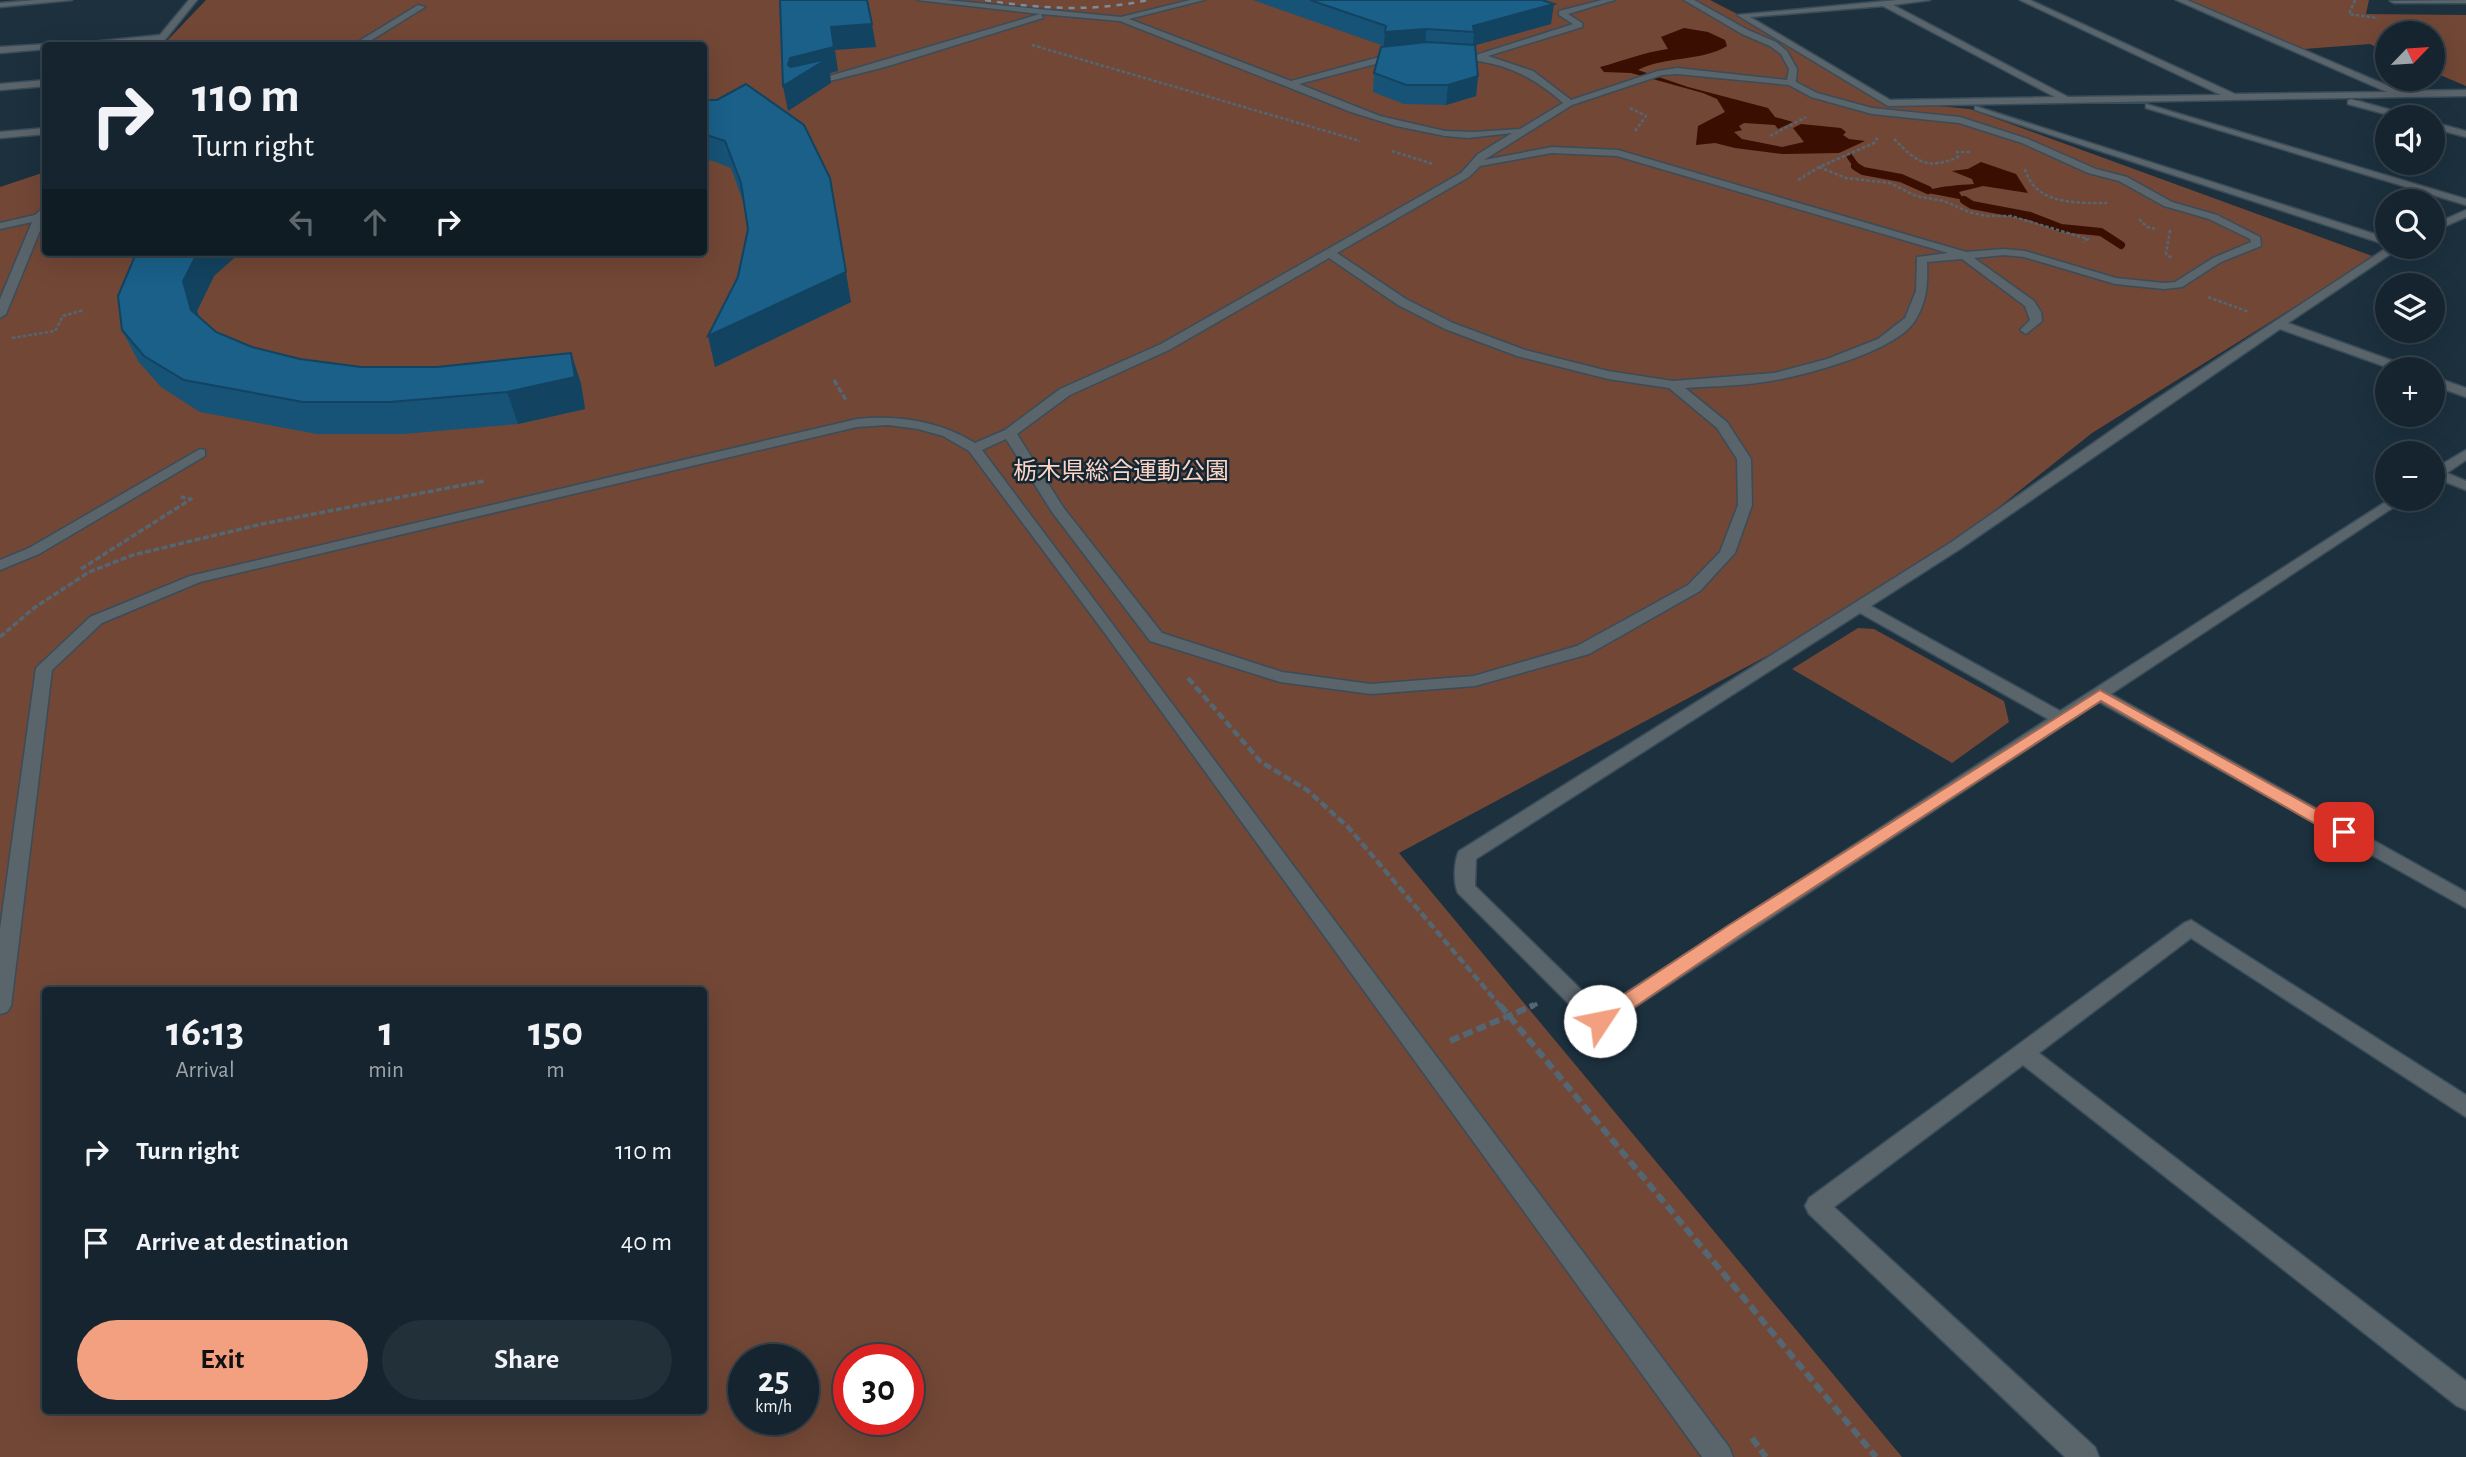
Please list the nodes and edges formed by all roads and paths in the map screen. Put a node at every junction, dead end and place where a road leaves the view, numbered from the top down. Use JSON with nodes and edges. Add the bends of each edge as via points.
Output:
{"nodes":[{"id":1,"x":68,"y":0,"type":"edge"},
{"id":2,"x":193,"y":0,"type":"edge"},
{"id":3,"x":921,"y":0,"type":"edge"},
{"id":4,"x":927,"y":0,"type":"edge"},
{"id":5,"x":1200,"y":0,"type":"edge"},
{"id":6,"x":1611,"y":0,"type":"edge"},
{"id":7,"x":1688,"y":0,"type":"edge"},
{"id":8,"x":1926,"y":0,"type":"edge"},
{"id":9,"x":2024,"y":0,"type":"edge"},
{"id":10,"x":2180,"y":0,"type":"edge"},
{"id":11,"x":2394,"y":1,"type":"edge"},
{"id":12,"x":2466,"y":1,"type":"edge"},
{"id":13,"x":1885,"y":4,"type":"junction"},
{"id":14,"x":0,"y":5,"type":"edge"},
{"id":15,"x":421,"y":7,"type":"dead end"},
{"id":16,"x":1050,"y":12,"type":"junction"},
{"id":17,"x":1121,"y":19,"type":"junction"},
{"id":18,"x":988,"y":32,"type":"junction"},
{"id":19,"x":158,"y":41,"type":"edge"},
{"id":20,"x":138,"y":42,"type":"edge"},
{"id":21,"x":362,"y":42,"type":"edge"},
{"id":22,"x":42,"y":46,"type":"edge"},
{"id":23,"x":0,"y":50,"type":"edge"},
{"id":24,"x":1416,"y":56,"type":"edge"},
{"id":25,"x":1444,"y":56,"type":"edge"},
{"id":26,"x":1474,"y":58,"type":"junction"},
{"id":27,"x":42,"y":83,"type":"edge"},
{"id":28,"x":1791,"y":83,"type":"junction"},
{"id":29,"x":1290,"y":84,"type":"junction"},
{"id":30,"x":0,"y":87,"type":"edge"},
{"id":31,"x":798,"y":87,"type":"edge"},
{"id":32,"x":1598,"y":93,"type":"junction"},
{"id":33,"x":2466,"y":93,"type":"edge"},
{"id":34,"x":2403,"y":95,"type":"junction"},
{"id":35,"x":2331,"y":96,"type":"junction"},
{"id":36,"x":2237,"y":99,"type":"junction"},
{"id":37,"x":2133,"y":101,"type":"junction"},
{"id":38,"x":2070,"y":102,"type":"junction"},
{"id":39,"x":1569,"y":103,"type":"junction"},
{"id":40,"x":1965,"y":103,"type":"junction"},
{"id":41,"x":2375,"y":108,"type":"edge"},
{"id":42,"x":1892,"y":115,"type":"junction"},
{"id":43,"x":2445,"y":128,"type":"edge"},
{"id":44,"x":1522,"y":130,"type":"junction"},
{"id":45,"x":42,"y":131,"type":"edge"},
{"id":46,"x":1872,"y":132,"type":"dead end"},
{"id":47,"x":1447,"y":134,"type":"junction"},
{"id":48,"x":2466,"y":134,"type":"edge"},
{"id":49,"x":0,"y":135,"type":"edge"},
{"id":50,"x":1636,"y":136,"type":"dead end"},
{"id":51,"x":1368,"y":144,"type":"dead end"},
{"id":52,"x":2032,"y":144,"type":"junction"},
{"id":53,"x":1381,"y":148,"type":"dead end"},
{"id":54,"x":1976,"y":153,"type":"dead end"},
{"id":55,"x":1479,"y":160,"type":"junction"},
{"id":56,"x":1819,"y":167,"type":"junction"},
{"id":57,"x":1465,"y":174,"type":"junction"},
{"id":58,"x":1788,"y":178,"type":"dead end"},
{"id":59,"x":1798,"y":180,"type":"junction"},
{"id":60,"x":1808,"y":184,"type":"dead end"},
{"id":61,"x":2466,"y":202,"type":"edge"},
{"id":62,"x":2111,"y":203,"type":"dead end"},
{"id":63,"x":2168,"y":204,"type":"junction"},
{"id":64,"x":42,"y":213,"type":"edge"},
{"id":65,"x":2466,"y":213,"type":"edge"},
{"id":66,"x":2137,"y":218,"type":"dead end"},
{"id":67,"x":0,"y":219,"type":"edge"},
{"id":68,"x":2445,"y":223,"type":"edge"},
{"id":69,"x":0,"y":226,"type":"edge"},
{"id":70,"x":2170,"y":233,"type":"junction"},
{"id":71,"x":2375,"y":238,"type":"edge"},
{"id":72,"x":2075,"y":243,"type":"dead end"},
{"id":73,"x":1328,"y":252,"type":"junction"},
{"id":74,"x":1962,"y":254,"type":"junction"},
{"id":75,"x":2377,"y":259,"type":"edge"},
{"id":76,"x":2201,"y":268,"type":"junction"},
{"id":77,"x":2178,"y":285,"type":"junction"},
{"id":78,"x":83,"y":310,"type":"dead end"},
{"id":79,"x":0,"y":314,"type":"edge"},
{"id":80,"x":2279,"y":324,"type":"junction"},
{"id":81,"x":2026,"y":330,"type":"dead end"},
{"id":82,"x":0,"y":340,"type":"edge"},
{"id":83,"x":2375,"y":359,"type":"edge"},
{"id":84,"x":1673,"y":385,"type":"junction"},
{"id":85,"x":2445,"y":385,"type":"edge"},
{"id":86,"x":2466,"y":393,"type":"edge"},
{"id":87,"x":1010,"y":433,"type":"junction"},
{"id":88,"x":974,"y":448,"type":"junction"},
{"id":89,"x":200,"y":453,"type":"dead end"},
{"id":90,"x":2466,"y":454,"type":"edge"},
{"id":91,"x":2445,"y":468,"type":"edge"},
{"id":92,"x":2445,"y":479,"type":"edge"},
{"id":93,"x":490,"y":480,"type":"dead end"},
{"id":94,"x":2466,"y":486,"type":"edge"},
{"id":95,"x":2381,"y":511,"type":"edge"},
{"id":96,"x":0,"y":565,"type":"edge"},
{"id":97,"x":81,"y":569,"type":"dead end"},
{"id":98,"x":89,"y":572,"type":"junction"},
{"id":99,"x":1861,"y":607,"type":"junction"},
{"id":100,"x":0,"y":637,"type":"edge"},
{"id":101,"x":1156,"y":637,"type":"junction"},
{"id":102,"x":2100,"y":695,"type":"junction"},
{"id":103,"x":2062,"y":719,"type":"junction"},
{"id":104,"x":2466,"y":901,"type":"edge"},
{"id":105,"x":0,"y":1006,"type":"edge"},
{"id":106,"x":1509,"y":1015,"type":"junction"},
{"id":107,"x":1446,"y":1042,"type":"dead end"},
{"id":108,"x":2024,"y":1054,"type":"junction"},
{"id":109,"x":2466,"y":1107,"type":"edge"},
{"id":110,"x":2466,"y":1397,"type":"edge"},
{"id":111,"x":1719,"y":1457,"type":"edge"},
{"id":112,"x":1876,"y":1457,"type":"edge"},
{"id":113,"x":2085,"y":1457,"type":"edge"}],
"edges":[{"from":1,"to":14,"type":"street"},
{"from":2,"to":19,"type":"street"},
{"from":3,"to":4,"type":"street"},
{"from":4,"to":16,"type":"street"},
{"from":5,"to":17,"type":"street"},
{"from":6,"to":26,"type":"street","via":[[1562,13],[1579,25]]},
{"from":7,"to":28,"type":"street","via":[[1773,44],[1793,69]]},
{"from":8,"to":13,"type":"street"},
{"from":9,"to":36,"type":"street"},
{"from":10,"to":34,"type":"street"},
{"from":11,"to":12,"type":"street"},
{"from":13,"to":38,"type":"street"},
{"from":13,"to":40,"type":"street","via":[[1741,15],[1888,103]]},
{"from":15,"to":21,"type":"street"},
{"from":16,"to":17,"type":"street"},
{"from":16,"to":18,"type":"street"},
{"from":17,"to":29,"type":"street"},
{"from":18,"to":31,"type":"street"},
{"from":18,"to":51,"type":"path"},
{"from":19,"to":20,"type":"street"},
{"from":22,"to":23,"type":"street"},
{"from":24,"to":29,"type":"street","via":[[1387,58]]},
{"from":25,"to":26,"type":"street"},
{"from":26,"to":39,"type":"street","via":[[1537,75]]},
{"from":27,"to":30,"type":"street"},
{"from":28,"to":32,"type":"street","via":[[1677,71]]},
{"from":28,"to":42,"type":"street","via":[[1832,100]]},
{"from":29,"to":47,"type":"street","via":[[1378,119]]},
{"from":32,"to":39,"type":"street"},
{"from":32,"to":50,"type":"path","via":[[1646,116],[1635,129]]},
{"from":33,"to":34,"type":"street"},
{"from":34,"to":35,"type":"street"},
{"from":35,"to":36,"type":"street"},
{"from":35,"to":41,"type":"street"},
{"from":36,"to":37,"type":"street"},
{"from":37,"to":38,"type":"street"},
{"from":37,"to":61,"type":"street"},
{"from":38,"to":40,"type":"street"},
{"from":39,"to":44,"type":"street"},
{"from":40,"to":71,"type":"street"},
{"from":42,"to":52,"type":"street","via":[[1946,117]]},
{"from":42,"to":54,"type":"path","via":[[1897,126],[1886,133],[1907,155],[1926,164],[1949,161],[1958,157],[1957,152]]},
{"from":43,"to":48,"type":"street"},
{"from":44,"to":47,"type":"street"},
{"from":44,"to":55,"type":"street"},
{"from":45,"to":49,"type":"street"},
{"from":46,"to":56,"type":"path","via":[[1877,138],[1874,143]]},
{"from":47,"to":55,"type":"street","via":[[1472,144]]},
{"from":52,"to":62,"type":"path","via":[[2036,152],[2015,163],[2025,169],[2025,180],[2034,190],[2077,204]]},
{"from":52,"to":63,"type":"street","via":[[2092,171],[2123,179]]},
{"from":53,"to":57,"type":"path"},
{"from":55,"to":57,"type":"street"},
{"from":55,"to":74,"type":"street","via":[[1552,150],[1618,153]]},
{"from":56,"to":59,"type":"path"},
{"from":56,"to":72,"type":"path","via":[[1846,178],[1890,183],[1969,212],[2011,215],[2088,239]]},
{"from":57,"to":73,"type":"street"},
{"from":58,"to":59,"type":"path"},
{"from":59,"to":60,"type":"path"},
{"from":63,"to":70,"type":"path","via":[[2156,220],[2171,226]]},
{"from":63,"to":76,"type":"street","via":[[2213,217],[2255,237],[2258,244]]},
{"from":64,"to":67,"type":"street"},
{"from":64,"to":69,"type":"street"},
{"from":64,"to":79,"type":"street"},
{"from":65,"to":68,"type":"street"},
{"from":66,"to":70,"type":"path","via":[[2147,227]]},
{"from":70,"to":76,"type":"path","via":[[2166,254]]},
{"from":73,"to":84,"type":"street","via":[[1402,302],[1448,326],[1521,354]]},
{"from":73,"to":87,"type":"street","via":[[1165,348],[1065,392]]},
{"from":74,"to":77,"type":"street","via":[[2017,253],[2116,281]]},
{"from":74,"to":81,"type":"street","via":[[2030,304],[2036,321]]},
{"from":74,"to":84,"type":"street","via":[[1921,259],[1922,291],[1910,320],[1882,342],[1774,377]]},
{"from":75,"to":80,"type":"street"},
{"from":76,"to":77,"type":"street"},
{"from":77,"to":80,"type":"path"},
{"from":78,"to":82,"type":"path","via":[[63,316],[55,331]]},
{"from":80,"to":83,"type":"street"},
{"from":80,"to":99,"type":"street"},
{"from":84,"to":101,"type":"street","via":[[1723,425],[1744,459],[1745,505],[1727,553],[1693,589],[1583,650],[1475,681],[1370,689],[1280,677]]},
{"from":85,"to":86,"type":"street"},
{"from":87,"to":88,"type":"street"},
{"from":87,"to":101,"type":"street","via":[[1057,509]]},
{"from":88,"to":105,"type":"street","via":[[953,434],[930,428],[896,421],[860,422],[195,579],[96,620],[44,668]]},
{"from":88,"to":111,"type":"street"},
{"from":89,"to":96,"type":"street","via":[[34,551]]},
{"from":90,"to":91,"type":"street"},
{"from":92,"to":94,"type":"street"},
{"from":93,"to":98,"type":"path","via":[[178,542]]},
{"from":95,"to":102,"type":"street"},
{"from":97,"to":98,"type":"path"},
{"from":98,"to":100,"type":"path"},
{"from":99,"to":103,"type":"street"},
{"from":99,"to":103,"type":"street","via":[[1466,856],[1465,888],[1600,1021]]},
{"from":101,"to":106,"type":"path","via":[[1261,762],[1307,790],[1348,827]]},
{"from":102,"to":103,"type":"street"},
{"from":102,"to":104,"type":"street"},
{"from":106,"to":107,"type":"path"},
{"from":106,"to":112,"type":"path"},
{"from":108,"to":109,"type":"street","via":[[2191,928]]},
{"from":108,"to":110,"type":"street"},
{"from":108,"to":113,"type":"street","via":[[1817,1206]]}]}
